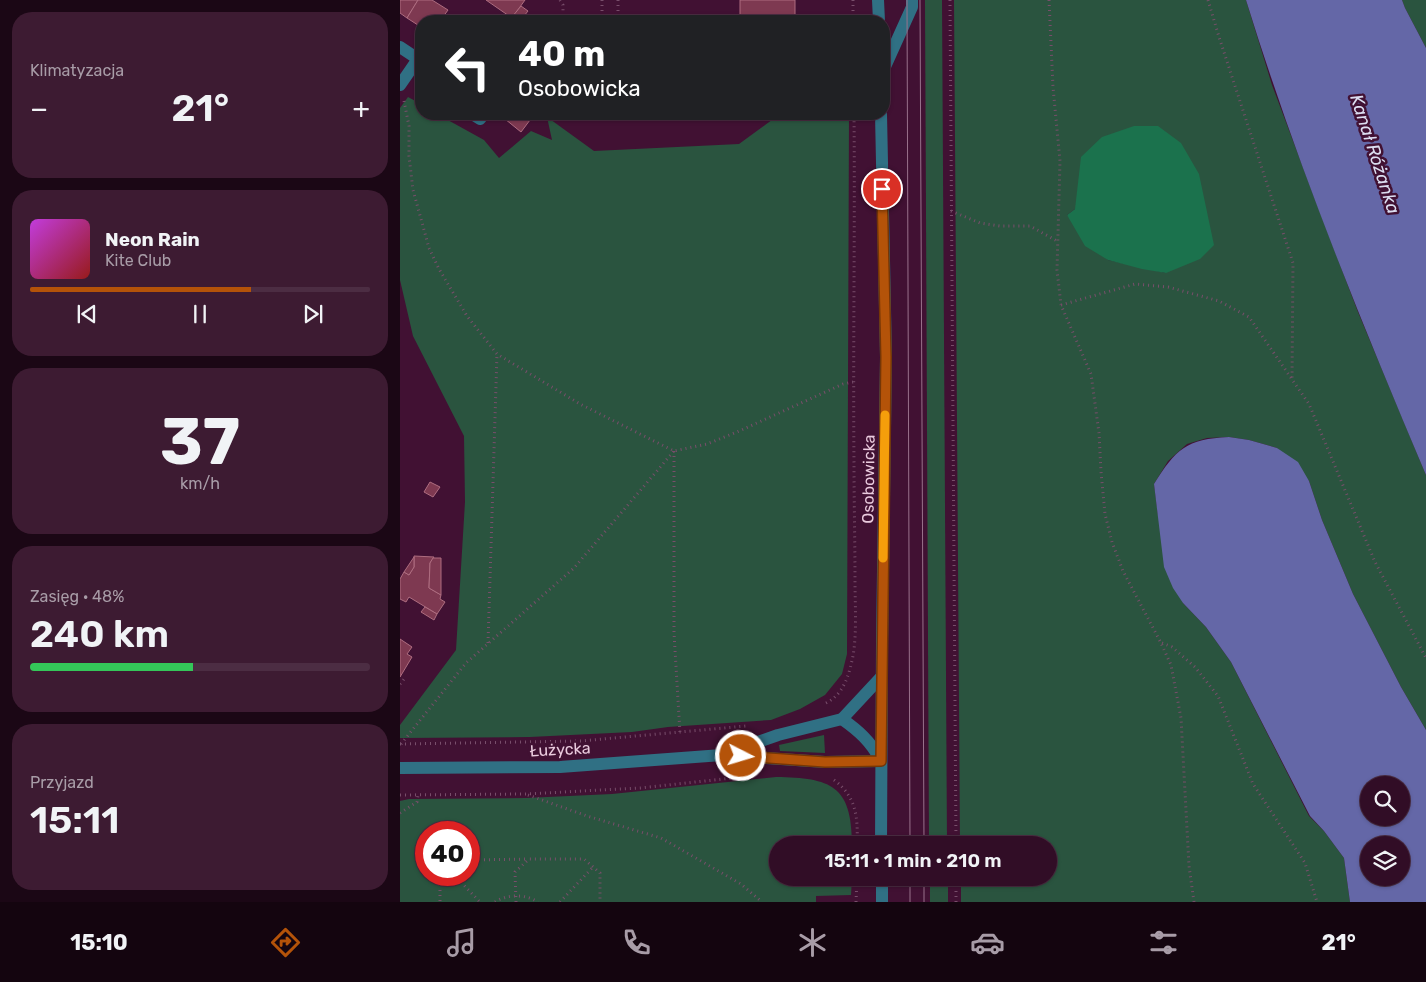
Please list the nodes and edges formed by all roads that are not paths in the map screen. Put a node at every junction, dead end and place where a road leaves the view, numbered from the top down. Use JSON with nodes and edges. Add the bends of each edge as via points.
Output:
{"nodes":[{"id":1,"x":878,"y":0,"type":"edge"},
{"id":2,"x":912,"y":0,"type":"edge"},
{"id":3,"x":878,"y":15,"type":"edge"},
{"id":4,"x":400,"y":47,"type":"edge"},
{"id":5,"x":890,"y":56,"type":"edge"},
{"id":6,"x":415,"y":57,"type":"edge"},
{"id":7,"x":415,"y":66,"type":"edge"},
{"id":8,"x":400,"y":86,"type":"edge"},
{"id":9,"x":881,"y":120,"type":"edge"},
{"id":10,"x":882,"y":676,"type":"junction"},
{"id":11,"x":842,"y":719,"type":"junction"},
{"id":12,"x":722,"y":755,"type":"junction"},
{"id":13,"x":881,"y":761,"type":"junction"},
{"id":14,"x":400,"y":768,"type":"edge"},
{"id":15,"x":881,"y":836,"type":"edge"},
{"id":16,"x":882,"y":886,"type":"edge"},
{"id":17,"x":882,"y":902,"type":"edge"}],
"edges":[{"from":1,"to":3,"type":"street"},
{"from":2,"to":5,"type":"street","via":[[912,7]]},
{"from":4,"to":6,"type":"street"},
{"from":7,"to":8,"type":"street"},
{"from":9,"to":10,"type":"street","name":"Osobowicka","via":[[886,357]]},
{"from":10,"to":11,"type":"street"},
{"from":10,"to":13,"type":"street","name":"Osobowicka"},
{"from":11,"to":12,"type":"street","name":"Łużycka","via":[[778,735]]},
{"from":11,"to":13,"type":"street","via":[[861,732]]},
{"from":12,"to":13,"type":"street","name":"Łużycka","via":[[825,762]]},
{"from":12,"to":14,"type":"street","name":"Łużycka","via":[[560,767]]},
{"from":13,"to":15,"type":"street","name":"Osobowicka"},
{"from":16,"to":17,"type":"street"}]}
